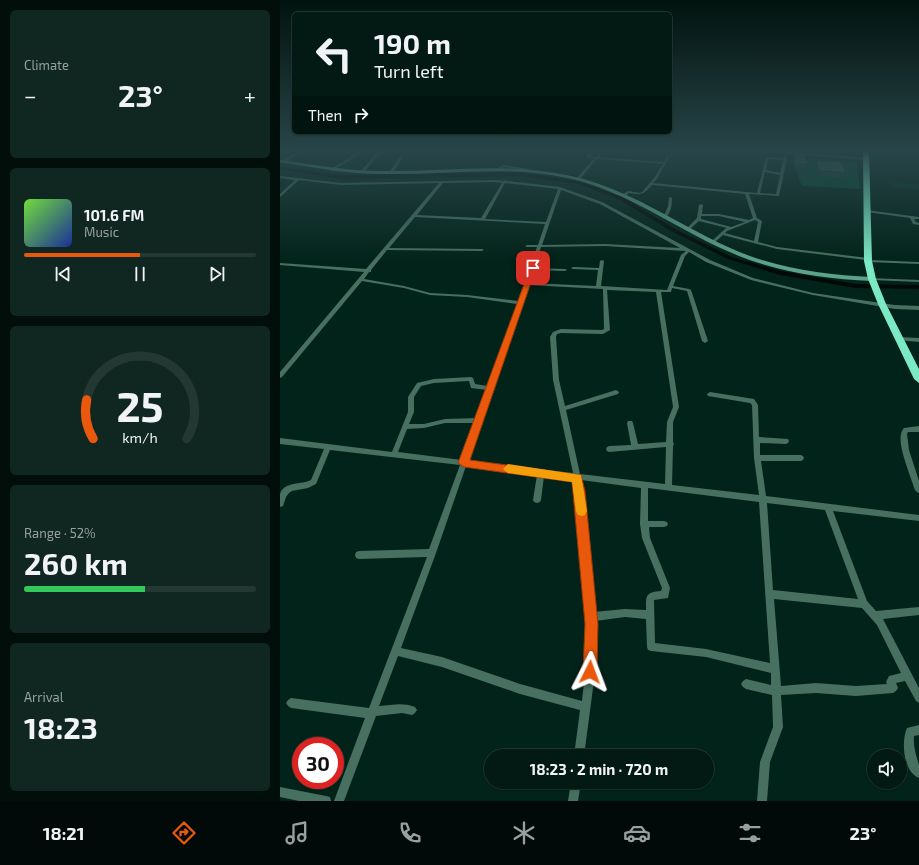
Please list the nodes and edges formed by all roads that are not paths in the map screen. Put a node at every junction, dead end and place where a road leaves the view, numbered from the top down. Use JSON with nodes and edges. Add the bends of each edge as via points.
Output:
{"nodes":[{"id":1,"x":437,"y":188,"type":"edge"},
{"id":2,"x":501,"y":188,"type":"edge"},
{"id":3,"x":560,"y":188,"type":"edge"},
{"id":4,"x":561,"y":188,"type":"edge"},
{"id":5,"x":605,"y":188,"type":"edge"},
{"id":6,"x":647,"y":188,"type":"edge"},
{"id":7,"x":698,"y":188,"type":"edge"},
{"id":8,"x":760,"y":188,"type":"edge"},
{"id":9,"x":779,"y":188,"type":"edge"},
{"id":10,"x":867,"y":188,"type":"edge"},
{"id":11,"x":747,"y":193,"type":"junction"},
{"id":12,"x":758,"y":194,"type":"junction"},
{"id":13,"x":624,"y":195,"type":"junction"},
{"id":14,"x":670,"y":198,"type":"dead end"},
{"id":15,"x":701,"y":205,"type":"dead end"},
{"id":16,"x":867,"y":211,"type":"junction"},
{"id":17,"x":415,"y":216,"type":"junction"},
{"id":18,"x":666,"y":216,"type":"junction"},
{"id":19,"x":699,"y":217,"type":"junction"},
{"id":20,"x":912,"y":217,"type":"junction"},
{"id":21,"x":919,"y":218,"type":"edge"},
{"id":22,"x":483,"y":219,"type":"junction"},
{"id":23,"x":755,"y":219,"type":"junction"},
{"id":24,"x":746,"y":220,"type":"junction"},
{"id":25,"x":547,"y":224,"type":"junction"},
{"id":26,"x":919,"y":224,"type":"edge"},
{"id":27,"x":718,"y":227,"type":"dead end"},
{"id":28,"x":689,"y":228,"type":"junction"},
{"id":29,"x":727,"y":229,"type":"junction"},
{"id":30,"x":714,"y":241,"type":"junction"},
{"id":31,"x":756,"y":243,"type":"junction"},
{"id":32,"x":527,"y":246,"type":"dead end"},
{"id":33,"x":541,"y":246,"type":"junction"},
{"id":34,"x":387,"y":249,"type":"junction"},
{"id":35,"x":482,"y":250,"type":"dead end"},
{"id":36,"x":687,"y":250,"type":"junction"},
{"id":37,"x":868,"y":260,"type":"junction"},
{"id":38,"x":602,"y":261,"type":"dead end"},
{"id":39,"x":919,"y":263,"type":"edge"},
{"id":40,"x":280,"y":264,"type":"edge"},
{"id":41,"x":533,"y":268,"type":"junction"},
{"id":42,"x":573,"y":268,"type":"dead end"},
{"id":43,"x":601,"y":269,"type":"junction"},
{"id":44,"x":565,"y":270,"type":"dead end"},
{"id":45,"x":369,"y":271,"type":"junction"},
{"id":46,"x":362,"y":280,"type":"junction"},
{"id":47,"x":872,"y":280,"type":"junction"},
{"id":48,"x":919,"y":281,"type":"edge"},
{"id":49,"x":528,"y":284,"type":"junction"},
{"id":50,"x":672,"y":287,"type":"junction"},
{"id":51,"x":601,"y":288,"type":"junction"},
{"id":52,"x":658,"y":290,"type":"junction"},
{"id":53,"x":880,"y":301,"type":"junction"},
{"id":54,"x":521,"y":303,"type":"junction"},
{"id":55,"x":919,"y":308,"type":"edge"},
{"id":56,"x":899,"y":339,"type":"junction"},
{"id":57,"x":919,"y":340,"type":"edge"},
{"id":58,"x":705,"y":341,"type":"dead end"},
{"id":59,"x":280,"y":376,"type":"edge"},
{"id":60,"x":919,"y":378,"type":"edge"},
{"id":61,"x":490,"y":388,"type":"junction"},
{"id":62,"x":616,"y":392,"type":"dead end"},
{"id":63,"x":710,"y":394,"type":"dead end"},
{"id":64,"x":562,"y":409,"type":"junction"},
{"id":65,"x":479,"y":420,"type":"junction"},
{"id":66,"x":630,"y":423,"type":"dead end"},
{"id":67,"x":405,"y":427,"type":"junction"},
{"id":68,"x":919,"y":429,"type":"edge"},
{"id":69,"x":756,"y":440,"type":"junction"},
{"id":70,"x":280,"y":441,"type":"edge"},
{"id":71,"x":786,"y":441,"type":"dead end"},
{"id":72,"x":670,"y":444,"type":"junction"},
{"id":73,"x":328,"y":446,"type":"junction"},
{"id":74,"x":635,"y":448,"type":"junction"},
{"id":75,"x":609,"y":449,"type":"dead end"},
{"id":76,"x":394,"y":455,"type":"junction"},
{"id":77,"x":757,"y":458,"type":"junction"},
{"id":78,"x":801,"y":458,"type":"dead end"},
{"id":79,"x":464,"y":463,"type":"junction"},
{"id":80,"x":541,"y":473,"type":"junction"},
{"id":81,"x":577,"y":478,"type":"junction"},
{"id":82,"x":645,"y":486,"type":"junction"},
{"id":83,"x":668,"y":488,"type":"junction"},
{"id":84,"x":919,"y":490,"type":"edge"},
{"id":85,"x":537,"y":500,"type":"dead end"},
{"id":86,"x":763,"y":501,"type":"junction"},
{"id":87,"x":280,"y":503,"type":"edge"},
{"id":88,"x":828,"y":508,"type":"junction"},
{"id":89,"x":919,"y":518,"type":"edge"},
{"id":90,"x":644,"y":524,"type":"junction"},
{"id":91,"x":664,"y":524,"type":"dead end"},
{"id":92,"x":432,"y":553,"type":"junction"},
{"id":93,"x":359,"y":555,"type":"dead end"},
{"id":94,"x":770,"y":594,"type":"junction"},
{"id":95,"x":864,"y":604,"type":"junction"},
{"id":96,"x":919,"y":611,"type":"edge"},
{"id":97,"x":650,"y":615,"type":"junction"},
{"id":98,"x":875,"y":615,"type":"junction"},
{"id":99,"x":591,"y":618,"type":"junction"},
{"id":100,"x":396,"y":651,"type":"junction"},
{"id":101,"x":775,"y":669,"type":"junction"},
{"id":102,"x":908,"y":676,"type":"junction"},
{"id":103,"x":746,"y":684,"type":"dead end"},
{"id":104,"x":777,"y":691,"type":"junction"},
{"id":105,"x":919,"y":698,"type":"edge"},
{"id":106,"x":292,"y":703,"type":"dead end"},
{"id":107,"x":586,"y":707,"type":"junction"},
{"id":108,"x":412,"y":710,"type":"dead end"},
{"id":109,"x":372,"y":713,"type":"junction"},
{"id":110,"x":919,"y":730,"type":"edge"},
{"id":111,"x":581,"y":749,"type":"edge"},
{"id":112,"x":919,"y":773,"type":"edge"},
{"id":113,"x":575,"y":789,"type":"edge"},
{"id":114,"x":280,"y":792,"type":"edge"},
{"id":115,"x":765,"y":800,"type":"edge"},
{"id":116,"x":326,"y":801,"type":"edge"},
{"id":117,"x":339,"y":801,"type":"edge"},
{"id":118,"x":573,"y":801,"type":"edge"}],
"edges":[{"from":1,"to":17,"type":"street"},
{"from":2,"to":22,"type":"street"},
{"from":3,"to":25,"type":"street"},
{"from":4,"to":36,"type":"street","via":[[601,203]]},
{"from":5,"to":13,"type":"street"},
{"from":6,"to":13,"type":"street","via":[[641,194],[628,192]]},
{"from":7,"to":11,"type":"street"},
{"from":8,"to":12,"type":"street"},
{"from":9,"to":12,"type":"street","via":[[778,195]]},
{"from":10,"to":16,"type":"highway"},
{"from":11,"to":12,"type":"street"},
{"from":11,"to":23,"type":"street"},
{"from":13,"to":18,"type":"street"},
{"from":14,"to":18,"type":"street"},
{"from":15,"to":19,"type":"street"},
{"from":16,"to":20,"type":"street"},
{"from":16,"to":37,"type":"highway"},
{"from":17,"to":22,"type":"street"},
{"from":17,"to":34,"type":"street"},
{"from":18,"to":28,"type":"street"},
{"from":19,"to":24,"type":"street","via":[[719,215]]},
{"from":19,"to":28,"type":"street"},
{"from":19,"to":29,"type":"street"},
{"from":20,"to":21,"type":"street"},
{"from":20,"to":26,"type":"street","via":[[914,223]]},
{"from":22,"to":25,"type":"street"},
{"from":23,"to":24,"type":"street"},
{"from":23,"to":31,"type":"street","via":[[760,221]]},
{"from":24,"to":29,"type":"street"},
{"from":25,"to":33,"type":"street"},
{"from":27,"to":29,"type":"street"},
{"from":28,"to":30,"type":"street"},
{"from":29,"to":30,"type":"street"},
{"from":29,"to":31,"type":"street"},
{"from":30,"to":47,"type":"street","via":[[742,254],[788,269]]},
{"from":31,"to":37,"type":"street"},
{"from":32,"to":33,"type":"street"},
{"from":33,"to":36,"type":"street","via":[[633,245]]},
{"from":33,"to":41,"type":"street"},
{"from":34,"to":35,"type":"street"},
{"from":34,"to":45,"type":"street"},
{"from":36,"to":50,"type":"street"},
{"from":36,"to":53,"type":"street","via":[[756,281],[813,294]]},
{"from":37,"to":39,"type":"street"},
{"from":37,"to":47,"type":"highway"},
{"from":38,"to":43,"type":"street"},
{"from":40,"to":45,"type":"street"},
{"from":41,"to":44,"type":"street"},
{"from":41,"to":49,"type":"street"},
{"from":42,"to":43,"type":"street"},
{"from":43,"to":51,"type":"street"},
{"from":45,"to":46,"type":"street"},
{"from":46,"to":54,"type":"street","via":[[430,294]]},
{"from":46,"to":59,"type":"street"},
{"from":47,"to":48,"type":"street"},
{"from":47,"to":53,"type":"highway"},
{"from":49,"to":51,"type":"street"},
{"from":49,"to":54,"type":"street"},
{"from":50,"to":52,"type":"street","via":[[670,291]]},
{"from":50,"to":58,"type":"street","via":[[689,290]]},
{"from":51,"to":52,"type":"street"},
{"from":51,"to":64,"type":"street","via":[[607,330],[561,331],[553,336],[554,369]]},
{"from":52,"to":72,"type":"street","via":[[676,407],[670,422]]},
{"from":53,"to":55,"type":"street"},
{"from":53,"to":56,"type":"highway"},
{"from":54,"to":61,"type":"street"},
{"from":56,"to":57,"type":"street"},
{"from":56,"to":60,"type":"highway"},
{"from":61,"to":65,"type":"street"},
{"from":61,"to":67,"type":"street","via":[[473,386],[471,379],[419,384],[411,397],[411,412]]},
{"from":62,"to":64,"type":"street"},
{"from":63,"to":69,"type":"street","via":[[753,402]]},
{"from":64,"to":81,"type":"street"},
{"from":65,"to":67,"type":"street","via":[[445,421]]},
{"from":65,"to":79,"type":"street"},
{"from":66,"to":74,"type":"street"},
{"from":67,"to":76,"type":"street"},
{"from":68,"to":84,"type":"street","via":[[906,430],[903,435]]},
{"from":69,"to":71,"type":"street"},
{"from":69,"to":77,"type":"street"},
{"from":70,"to":73,"type":"street"},
{"from":72,"to":74,"type":"street"},
{"from":72,"to":83,"type":"street"},
{"from":73,"to":76,"type":"street"},
{"from":73,"to":87,"type":"street","via":[[314,482],[287,488]]},
{"from":74,"to":75,"type":"street"},
{"from":76,"to":79,"type":"street"},
{"from":77,"to":78,"type":"street"},
{"from":77,"to":86,"type":"street"},
{"from":79,"to":80,"type":"street"},
{"from":79,"to":92,"type":"street"},
{"from":80,"to":81,"type":"street"},
{"from":80,"to":85,"type":"street"},
{"from":81,"to":82,"type":"street"},
{"from":81,"to":99,"type":"street"},
{"from":82,"to":83,"type":"street"},
{"from":82,"to":90,"type":"street"},
{"from":83,"to":86,"type":"street"},
{"from":86,"to":88,"type":"street"},
{"from":86,"to":94,"type":"street"},
{"from":88,"to":89,"type":"street"},
{"from":88,"to":95,"type":"street"},
{"from":90,"to":91,"type":"street"},
{"from":90,"to":97,"type":"street","via":[[650,550],[666,588],[665,594],[650,598]]},
{"from":92,"to":93,"type":"street"},
{"from":92,"to":100,"type":"street"},
{"from":94,"to":95,"type":"street"},
{"from":94,"to":101,"type":"street"},
{"from":95,"to":98,"type":"street"},
{"from":96,"to":98,"type":"street"},
{"from":97,"to":99,"type":"street","via":[[625,613]]},
{"from":97,"to":101,"type":"street","via":[[651,647],[706,653]]},
{"from":98,"to":102,"type":"street"},
{"from":99,"to":107,"type":"street","via":[[590,672]]},
{"from":100,"to":107,"type":"street","via":[[442,662],[520,689]]},
{"from":100,"to":109,"type":"street"},
{"from":101,"to":104,"type":"street"},
{"from":102,"to":104,"type":"street","via":[[892,679],[893,688]]},
{"from":102,"to":105,"type":"street"},
{"from":103,"to":104,"type":"street"},
{"from":104,"to":115,"type":"street","via":[[778,727],[765,762]]},
{"from":106,"to":109,"type":"street"},
{"from":107,"to":111,"type":"street"},
{"from":108,"to":109,"type":"street","via":[[402,708]]},
{"from":109,"to":117,"type":"street"},
{"from":110,"to":112,"type":"street","via":[[910,731],[908,737],[913,768]]},
{"from":113,"to":118,"type":"street"},
{"from":114,"to":116,"type":"street"}]}
